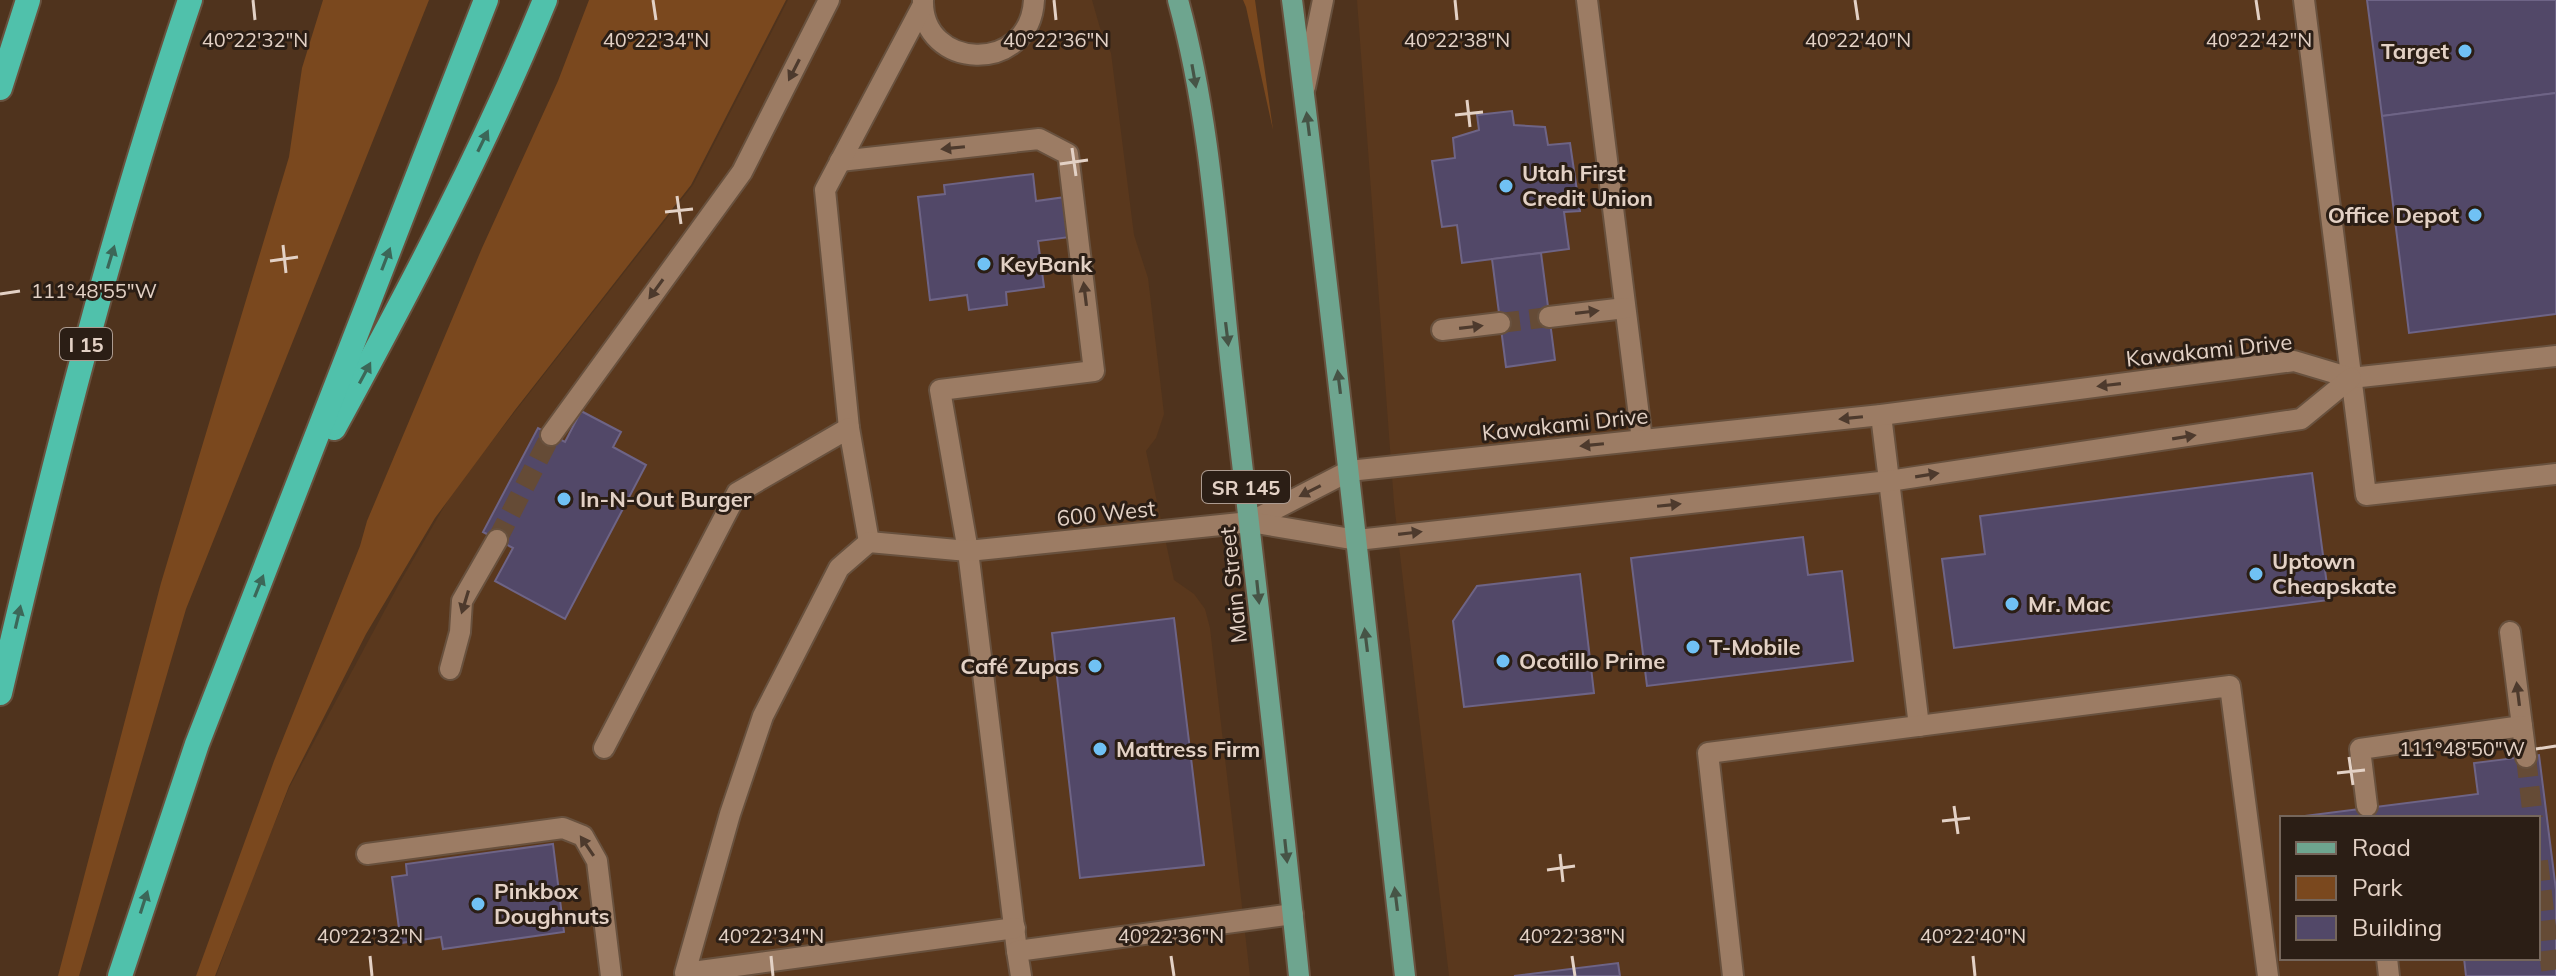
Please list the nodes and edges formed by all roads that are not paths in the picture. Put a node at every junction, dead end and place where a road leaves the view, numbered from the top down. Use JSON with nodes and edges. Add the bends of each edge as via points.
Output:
{"nodes":[{"id":1,"x":28,"y":0,"type":"edge"},
{"id":2,"x":190,"y":0,"type":"edge"},
{"id":3,"x":486,"y":0,"type":"edge"},
{"id":4,"x":545,"y":0,"type":"edge"},
{"id":5,"x":829,"y":0,"type":"edge"},
{"id":6,"x":1034,"y":0,"type":"edge"},
{"id":7,"x":1178,"y":0,"type":"edge"},
{"id":8,"x":1292,"y":0,"type":"edge"},
{"id":9,"x":1323,"y":0,"type":"edge"},
{"id":10,"x":1587,"y":0,"type":"edge"},
{"id":11,"x":2304,"y":0,"type":"edge"},
{"id":12,"x":923,"y":3,"type":"edge"},
{"id":13,"x":0,"y":88,"type":"edge"},
{"id":14,"x":1304,"y":90,"type":"junction"},
{"id":15,"x":840,"y":161,"type":"junction"},
{"id":16,"x":1625,"y":308,"type":"junction"},
{"id":17,"x":1549,"y":317,"type":"tunnel mouth"},
{"id":18,"x":1500,"y":323,"type":"tunnel mouth"},
{"id":19,"x":1442,"y":330,"type":"dead end"},
{"id":20,"x":2556,"y":356,"type":"edge"},
{"id":21,"x":2351,"y":378,"type":"junction"},
{"id":22,"x":1881,"y":415,"type":"junction"},
{"id":23,"x":849,"y":428,"type":"junction"},
{"id":24,"x":551,"y":435,"type":"tunnel mouth"},
{"id":25,"x":1642,"y":440,"type":"junction"},
{"id":26,"x":1349,"y":471,"type":"junction"},
{"id":27,"x":2556,"y":474,"type":"edge"},
{"id":28,"x":1889,"y":481,"type":"junction"},
{"id":29,"x":287,"y":515,"type":"junction"},
{"id":30,"x":1250,"y":522,"type":"junction"},
{"id":31,"x":497,"y":540,"type":"tunnel mouth"},
{"id":32,"x":1357,"y":540,"type":"junction"},
{"id":33,"x":869,"y":542,"type":"junction"},
{"id":34,"x":968,"y":551,"type":"junction"},
{"id":35,"x":2510,"y":632,"type":"dead end"},
{"id":36,"x":450,"y":669,"type":"dead end"},
{"id":37,"x":0,"y":693,"type":"edge"},
{"id":38,"x":1919,"y":726,"type":"junction"},
{"id":39,"x":2522,"y":726,"type":"junction"},
{"id":40,"x":604,"y":748,"type":"dead end"},
{"id":41,"x":2526,"y":757,"type":"tunnel mouth"},
{"id":42,"x":2367,"y":806,"type":"dead end"},
{"id":43,"x":367,"y":854,"type":"dead end"},
{"id":44,"x":1293,"y":914,"type":"junction"},
{"id":45,"x":1015,"y":928,"type":"junction"},
{"id":46,"x":1017,"y":951,"type":"junction"},
{"id":47,"x":120,"y":976,"type":"edge"},
{"id":48,"x":611,"y":976,"type":"edge"},
{"id":49,"x":1021,"y":976,"type":"edge"},
{"id":50,"x":1299,"y":976,"type":"edge"},
{"id":51,"x":1405,"y":976,"type":"edge"},
{"id":52,"x":1733,"y":976,"type":"edge"},
{"id":53,"x":2268,"y":976,"type":"edge"}],
"edges":[{"from":1,"to":13,"type":"highway"},
{"from":37,"to":2,"type":"highway","number":"I 15","one_way":true,"via":[[92,319]]},
{"from":29,"to":3,"type":"highway","one_way":true},
{"from":29,"to":4,"type":"highway","one_way":true,"via":[[449,210]]},
{"from":5,"to":24,"type":"street","one_way":true,"via":[[742,172]]},
{"from":6,"to":12,"type":"street","via":[[1031,21],[1021,36],[991,55],[972,56],[939,39]]},
{"from":7,"to":30,"type":"main road","name":"Main Street","number":"SR 145","one_way":true,"via":[[1203,122]]},
{"from":8,"to":14,"type":"main road"},
{"from":9,"to":14,"type":"street"},
{"from":10,"to":16,"type":"street"},
{"from":11,"to":21,"type":"street"},
{"from":12,"to":15,"type":"street"},
{"from":26,"to":14,"type":"main road","one_way":true},
{"from":15,"to":23,"type":"street","via":[[825,190]]},
{"from":34,"to":15,"type":"street","one_way":true,"via":[[940,390],[1094,371],[1068,154],[1039,139]]},
{"from":17,"to":16,"type":"street","one_way":true},
{"from":16,"to":25,"type":"street"},
{"from":19,"to":18,"type":"street","one_way":true},
{"from":20,"to":21,"type":"street"},
{"from":21,"to":22,"type":"street","name":"Kawakami Drive","one_way":true,"via":[[2294,361]]},
{"from":21,"to":27,"type":"street","via":[[2366,495]]},
{"from":28,"to":21,"type":"street","one_way":true,"via":[[2301,419]]},
{"from":22,"to":25,"type":"street","name":"Kawakami Drive","one_way":true},
{"from":22,"to":28,"type":"street"},
{"from":23,"to":33,"type":"street"},
{"from":23,"to":40,"type":"street","via":[[737,493]]},
{"from":25,"to":26,"type":"street","name":"Kawakami Drive","one_way":true},
{"from":26,"to":30,"type":"street","name":"Kawakami Drive","one_way":true},
{"from":26,"to":32,"type":"main road"},
{"from":32,"to":28,"type":"street","one_way":true},
{"from":28,"to":38,"type":"street"},
{"from":47,"to":29,"type":"highway","one_way":true,"via":[[197,744]]},
{"from":30,"to":32,"type":"street"},
{"from":30,"to":34,"type":"street","name":"600 West"},
{"from":30,"to":44,"type":"main road","name":"Main Street","number":"SR 145","one_way":true},
{"from":31,"to":36,"type":"street","one_way":true,"via":[[462,601]]},
{"from":51,"to":32,"type":"main road","one_way":true},
{"from":33,"to":34,"type":"street","name":"600 West"},
{"from":33,"to":45,"type":"street","via":[[839,568],[763,716],[685,973]]},
{"from":34,"to":45,"type":"street"},
{"from":39,"to":35,"type":"street","one_way":true},
{"from":38,"to":52,"type":"street","via":[[1708,753]]},
{"from":38,"to":53,"type":"street","via":[[2230,686]]},
{"from":39,"to":41,"type":"street"},
{"from":39,"to":42,"type":"street","via":[[2360,749]]},
{"from":48,"to":43,"type":"street","one_way":true,"via":[[597,861],[583,836],[563,828]]},
{"from":44,"to":46,"type":"street"},
{"from":44,"to":50,"type":"main road","name":"Main Street","number":"SR 145"},
{"from":45,"to":46,"type":"street"},
{"from":46,"to":49,"type":"street"}]}
